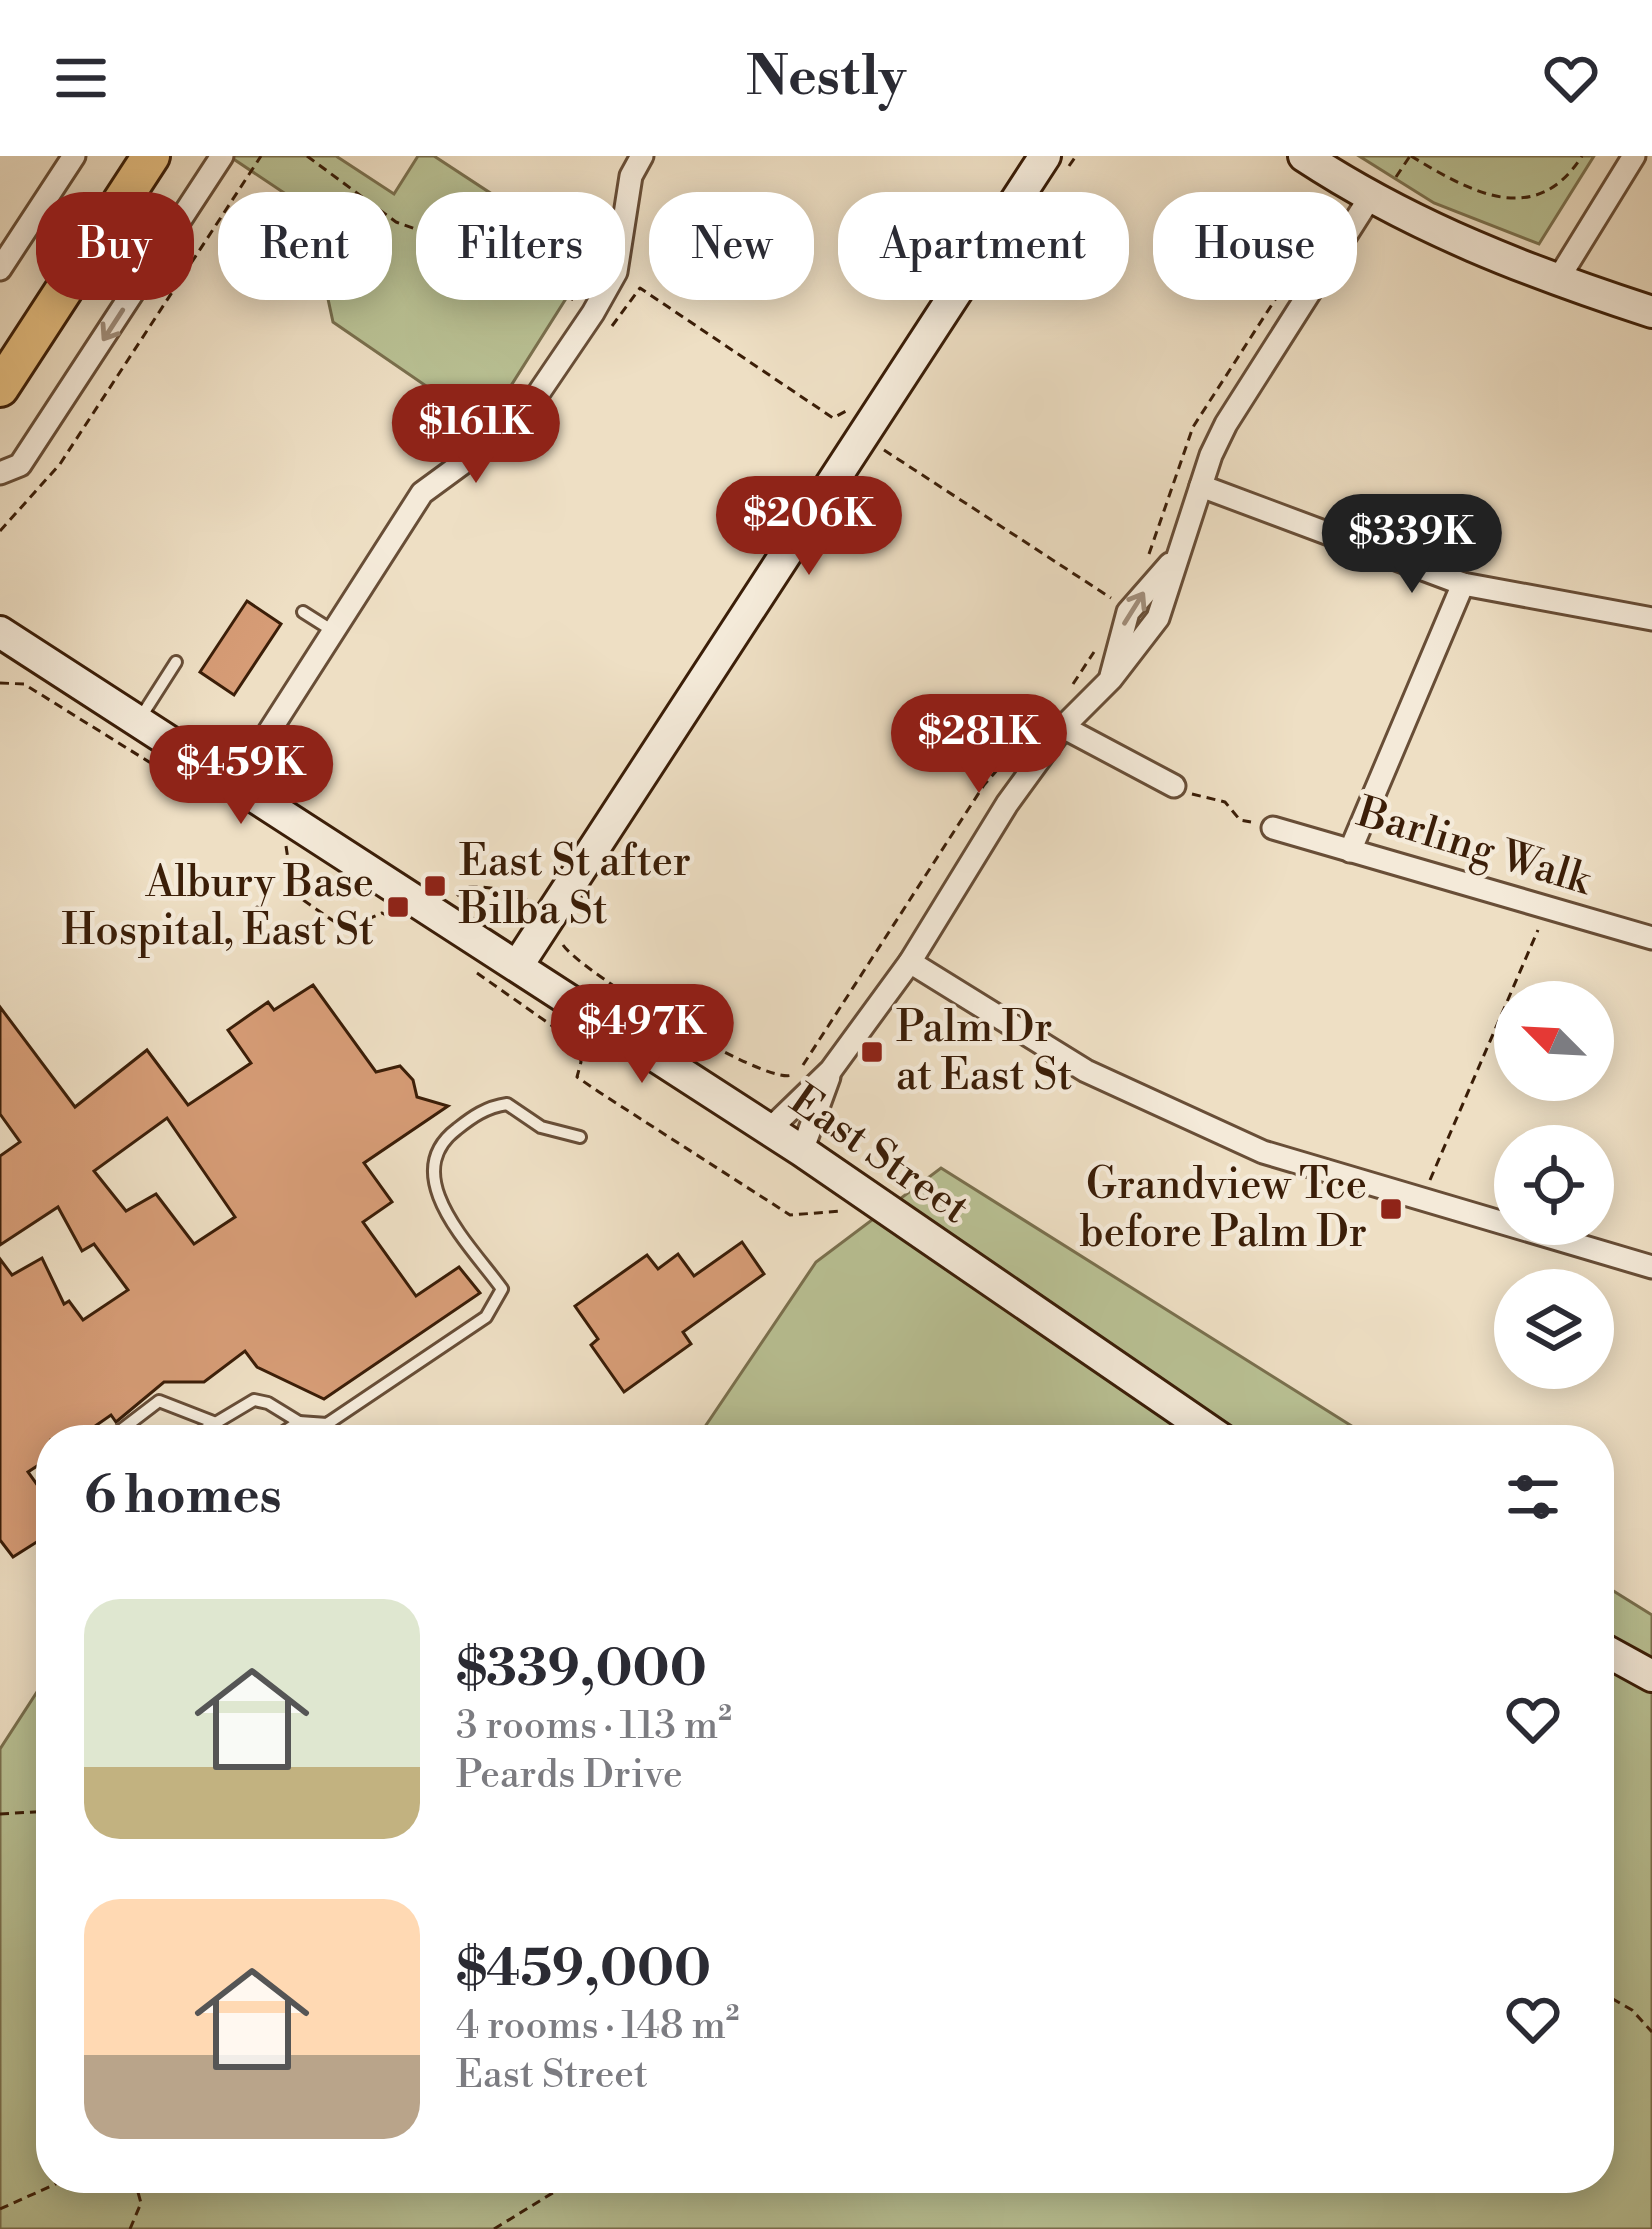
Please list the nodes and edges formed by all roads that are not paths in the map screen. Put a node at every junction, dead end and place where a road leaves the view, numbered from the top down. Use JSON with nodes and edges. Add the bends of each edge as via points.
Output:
{"nodes":[{"id":1,"x":74,"y":156,"type":"edge"},
{"id":2,"x":151,"y":156,"type":"edge"},
{"id":3,"x":222,"y":156,"type":"edge"},
{"id":4,"x":642,"y":156,"type":"edge"},
{"id":5,"x":1045,"y":156,"type":"edge"},
{"id":6,"x":1304,"y":156,"type":"edge"},
{"id":7,"x":1634,"y":156,"type":"edge"},
{"id":8,"x":1369,"y":199,"type":"junction"},
{"id":9,"x":0,"y":268,"type":"edge"},
{"id":10,"x":1557,"y":281,"type":"junction"},
{"id":11,"x":1652,"y":312,"type":"edge"},
{"id":12,"x":0,"y":388,"type":"edge"},
{"id":13,"x":0,"y":473,"type":"edge"},
{"id":14,"x":1201,"y":486,"type":"junction"},
{"id":15,"x":1463,"y":584,"type":"junction"},
{"id":16,"x":303,"y":612,"type":"dead end"},
{"id":17,"x":1652,"y":619,"type":"edge"},
{"id":18,"x":0,"y":632,"type":"edge"},
{"id":19,"x":333,"y":632,"type":"junction"},
{"id":20,"x":176,"y":662,"type":"dead end"},
{"id":21,"x":137,"y":722,"type":"junction"},
{"id":22,"x":1053,"y":724,"type":"junction"},
{"id":23,"x":235,"y":785,"type":"junction"},
{"id":24,"x":1174,"y":786,"type":"road end"},
{"id":25,"x":1273,"y":828,"type":"road end"},
{"id":26,"x":1350,"y":851,"type":"junction"},
{"id":27,"x":1652,"y":938,"type":"edge"},
{"id":28,"x":910,"y":962,"type":"junction"},
{"id":29,"x":518,"y":965,"type":"junction"},
{"id":30,"x":831,"y":1070,"type":"junction"},
{"id":31,"x":769,"y":1130,"type":"junction"},
{"id":32,"x":580,"y":1137,"type":"dead end"},
{"id":33,"x":802,"y":1151,"type":"junction"},
{"id":34,"x":1652,"y":1267,"type":"edge"},
{"id":35,"x":213,"y":1422,"type":"junction"},
{"id":36,"x":299,"y":1422,"type":"junction"},
{"id":37,"x":128,"y":1425,"type":"edge"},
{"id":38,"x":209,"y":1425,"type":"edge"},
{"id":39,"x":294,"y":1425,"type":"edge"},
{"id":40,"x":1201,"y":1425,"type":"edge"},
{"id":41,"x":1614,"y":1655,"type":"edge"},
{"id":42,"x":1652,"y":1676,"type":"edge"}],
"edges":[{"from":1,"to":9,"type":"street"},
{"from":2,"to":12,"type":"main road"},
{"from":3,"to":13,"type":"street","one_way":true,"via":[[20,465]]},
{"from":4,"to":19,"type":"street","via":[[631,176],[616,272],[593,313],[519,422],[422,493]]},
{"from":5,"to":29,"type":"main road"},
{"from":6,"to":8,"type":"main road"},
{"from":7,"to":10,"type":"street"},
{"from":8,"to":10,"type":"main road"},
{"from":8,"to":14,"type":"street","via":[[1226,424]]},
{"from":10,"to":11,"type":"main road"},
{"from":14,"to":15,"type":"street"},
{"from":14,"to":22,"type":"street","via":[[1158,618],[1111,680]]},
{"from":15,"to":17,"type":"street"},
{"from":15,"to":26,"type":"street"},
{"from":16,"to":19,"type":"lane"},
{"from":18,"to":21,"type":"main road","name":"East Street"},
{"from":19,"to":23,"type":"street"},
{"from":20,"to":21,"type":"lane"},
{"from":21,"to":23,"type":"main road","name":"East Street"},
{"from":22,"to":24,"type":"street"},
{"from":22,"to":28,"type":"street"},
{"from":23,"to":29,"type":"main road","name":"East Street"},
{"from":25,"to":26,"type":"street","name":"Barling Walk"},
{"from":26,"to":27,"type":"street","name":"Barling Walk"},
{"from":28,"to":30,"type":"street"},
{"from":28,"to":34,"type":"street","via":[[1027,1038],[1263,1152]]},
{"from":29,"to":31,"type":"main road","name":"East Street"},
{"from":30,"to":31,"type":"street"},
{"from":30,"to":33,"type":"street"},
{"from":31,"to":33,"type":"main road","name":"East Street"},
{"from":32,"to":36,"type":"lane","via":[[541,1127],[507,1104],[448,1135],[435,1156],[439,1201],[502,1289],[486,1317],[327,1424]]},
{"from":33,"to":40,"type":"main road","name":"East Street"},
{"from":35,"to":36,"type":"lane","via":[[254,1400]]},
{"from":35,"to":37,"type":"lane","via":[[159,1401]]},
{"from":35,"to":38,"type":"lane"},
{"from":36,"to":39,"type":"lane"},
{"from":41,"to":42,"type":"main road"}]}
